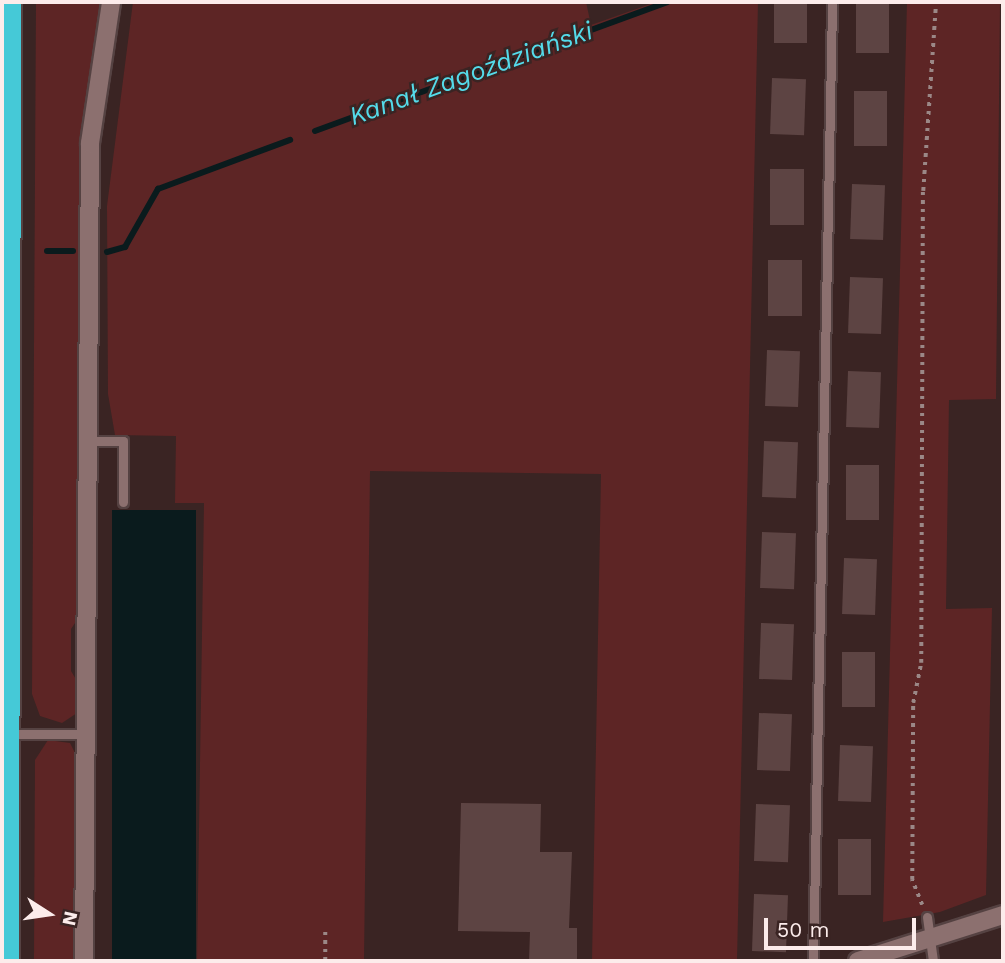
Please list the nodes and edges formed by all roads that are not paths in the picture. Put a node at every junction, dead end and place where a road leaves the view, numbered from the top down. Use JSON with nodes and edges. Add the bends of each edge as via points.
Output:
{"nodes":[{"id":1,"x":10,"y":2,"type":"edge"},
{"id":2,"x":111,"y":2,"type":"edge"},
{"id":3,"x":832,"y":2,"type":"edge"},
{"id":4,"x":88,"y":441,"type":"junction"},
{"id":5,"x":123,"y":502,"type":"dead end"},
{"id":6,"x":9,"y":734,"type":"junction"},
{"id":7,"x":86,"y":734,"type":"junction"},
{"id":8,"x":1003,"y":915,"type":"edge"},
{"id":9,"x":927,"y":917,"type":"road end"},
{"id":10,"x":933,"y":937,"type":"junction"},
{"id":11,"x":8,"y":961,"type":"edge"},
{"id":12,"x":84,"y":961,"type":"edge"},
{"id":13,"x":813,"y":961,"type":"edge"},
{"id":14,"x":858,"y":961,"type":"edge"},
{"id":15,"x":933,"y":961,"type":"edge"}],
"edges":[{"from":1,"to":6,"type":"highway"},
{"from":2,"to":4,"type":"street","via":[[90,143]]},
{"from":3,"to":13,"type":"lane"},
{"from":4,"to":5,"type":"lane","via":[[123,441]]},
{"from":4,"to":7,"type":"street"},
{"from":6,"to":7,"type":"lane"},
{"from":6,"to":11,"type":"highway"},
{"from":7,"to":12,"type":"street"},
{"from":8,"to":10,"type":"street"},
{"from":9,"to":10,"type":"lane"},
{"from":10,"to":14,"type":"street"},
{"from":10,"to":15,"type":"lane"}]}
